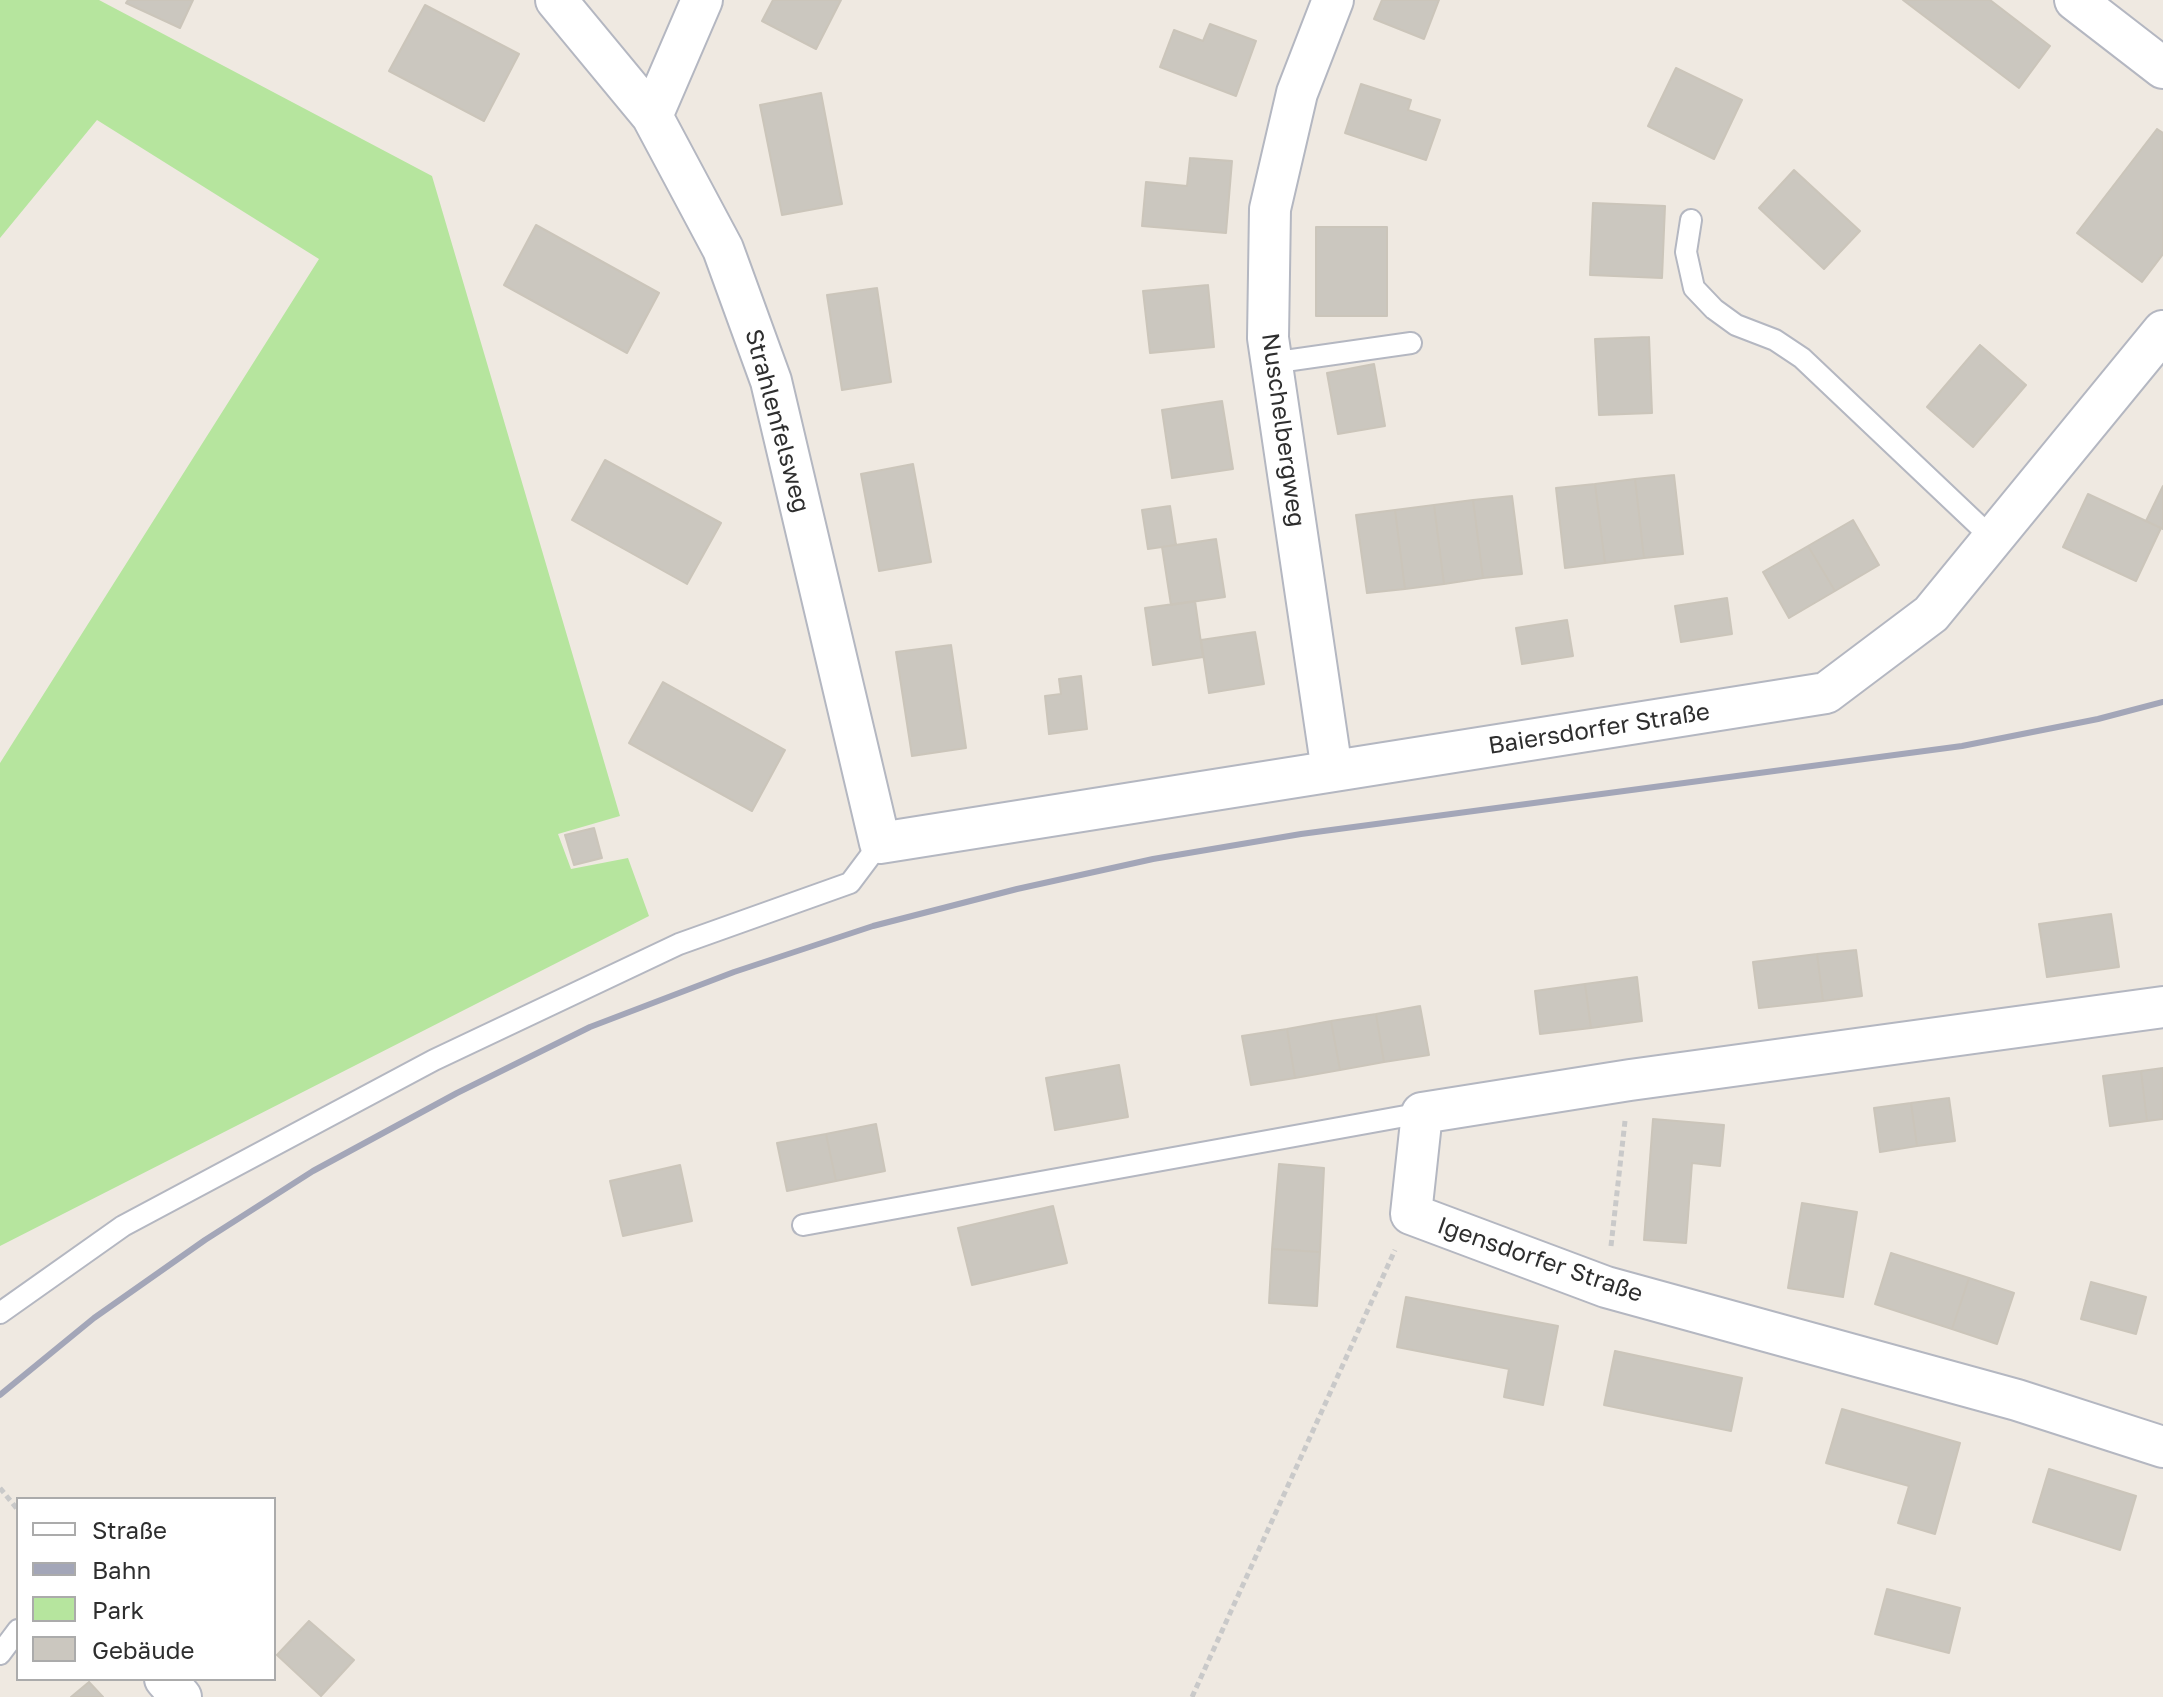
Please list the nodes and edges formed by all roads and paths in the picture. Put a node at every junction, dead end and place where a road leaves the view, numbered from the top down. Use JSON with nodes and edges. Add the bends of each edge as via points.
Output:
{"nodes":[{"id":1,"x":556,"y":0,"type":"edge"},
{"id":2,"x":702,"y":0,"type":"edge"},
{"id":3,"x":1333,"y":0,"type":"edge"},
{"id":4,"x":2075,"y":0,"type":"edge"},
{"id":5,"x":2163,"y":68,"type":"edge"},
{"id":6,"x":652,"y":116,"type":"junction"},
{"id":7,"x":1691,"y":220,"type":"dead end"},
{"id":8,"x":2163,"y":331,"type":"edge"},
{"id":9,"x":1411,"y":343,"type":"dead end"},
{"id":10,"x":1271,"y":363,"type":"junction"},
{"id":11,"x":1993,"y":539,"type":"junction"},
{"id":12,"x":1332,"y":771,"type":"junction"},
{"id":13,"x":880,"y":843,"type":"junction"},
{"id":14,"x":2163,"y":1007,"type":"edge"},
{"id":15,"x":1630,"y":1080,"type":"junction"},
{"id":16,"x":1422,"y":1113,"type":"junction"},
{"id":17,"x":1411,"y":1214,"type":"junction"},
{"id":18,"x":803,"y":1225,"type":"dead end"},
{"id":19,"x":1606,"y":1287,"type":"junction"},
{"id":20,"x":0,"y":1313,"type":"edge"},
{"id":21,"x":2163,"y":1447,"type":"edge"},
{"id":22,"x":0,"y":1488,"type":"edge"},
{"id":23,"x":16,"y":1508,"type":"edge"},
{"id":24,"x":16,"y":1633,"type":"edge"},
{"id":25,"x":0,"y":1654,"type":"edge"},
{"id":26,"x":167,"y":1681,"type":"edge"},
{"id":27,"x":181,"y":1697,"type":"edge"},
{"id":28,"x":1192,"y":1697,"type":"edge"}],
"edges":[{"from":1,"to":6,"type":"street","name":"Strahlenfelsweg"},
{"from":2,"to":6,"type":"street"},
{"from":3,"to":10,"type":"street","name":"Nuschelbergweg","via":[[1297,93],[1270,209]]},
{"from":4,"to":5,"type":"street"},
{"from":6,"to":13,"type":"street","name":"Strahlenfelsweg","via":[[723,249],[771,381]]},
{"from":7,"to":11,"type":"lane","via":[[1686,252],[1694,288],[1704,299],[1736,325],[1775,340],[1802,358]]},
{"from":8,"to":11,"type":"street","name":"Baiersdorfer Straße"},
{"from":9,"to":10,"type":"lane"},
{"from":10,"to":12,"type":"street","name":"Nuschelbergweg"},
{"from":11,"to":12,"type":"street","name":"Baiersdorfer Straße","via":[[1931,614],[1826,693]]},
{"from":12,"to":13,"type":"street","name":"Baiersdorfer Straße"},
{"from":13,"to":20,"type":"lane","via":[[850,883],[679,944],[434,1060],[123,1226]]},
{"from":14,"to":15,"type":"street"},
{"from":15,"to":16,"type":"street"},
{"from":15,"to":19,"type":"path"},
{"from":16,"to":17,"type":"street","name":"Igensdorfer Straße"},
{"from":16,"to":18,"type":"lane"},
{"from":17,"to":19,"type":"street","name":"Igensdorfer Straße"},
{"from":17,"to":28,"type":"path"},
{"from":19,"to":21,"type":"street","name":"Igensdorfer Straße","via":[[2017,1400]]},
{"from":22,"to":23,"type":"path"},
{"from":24,"to":25,"type":"lane"},
{"from":26,"to":27,"type":"street"}]}
